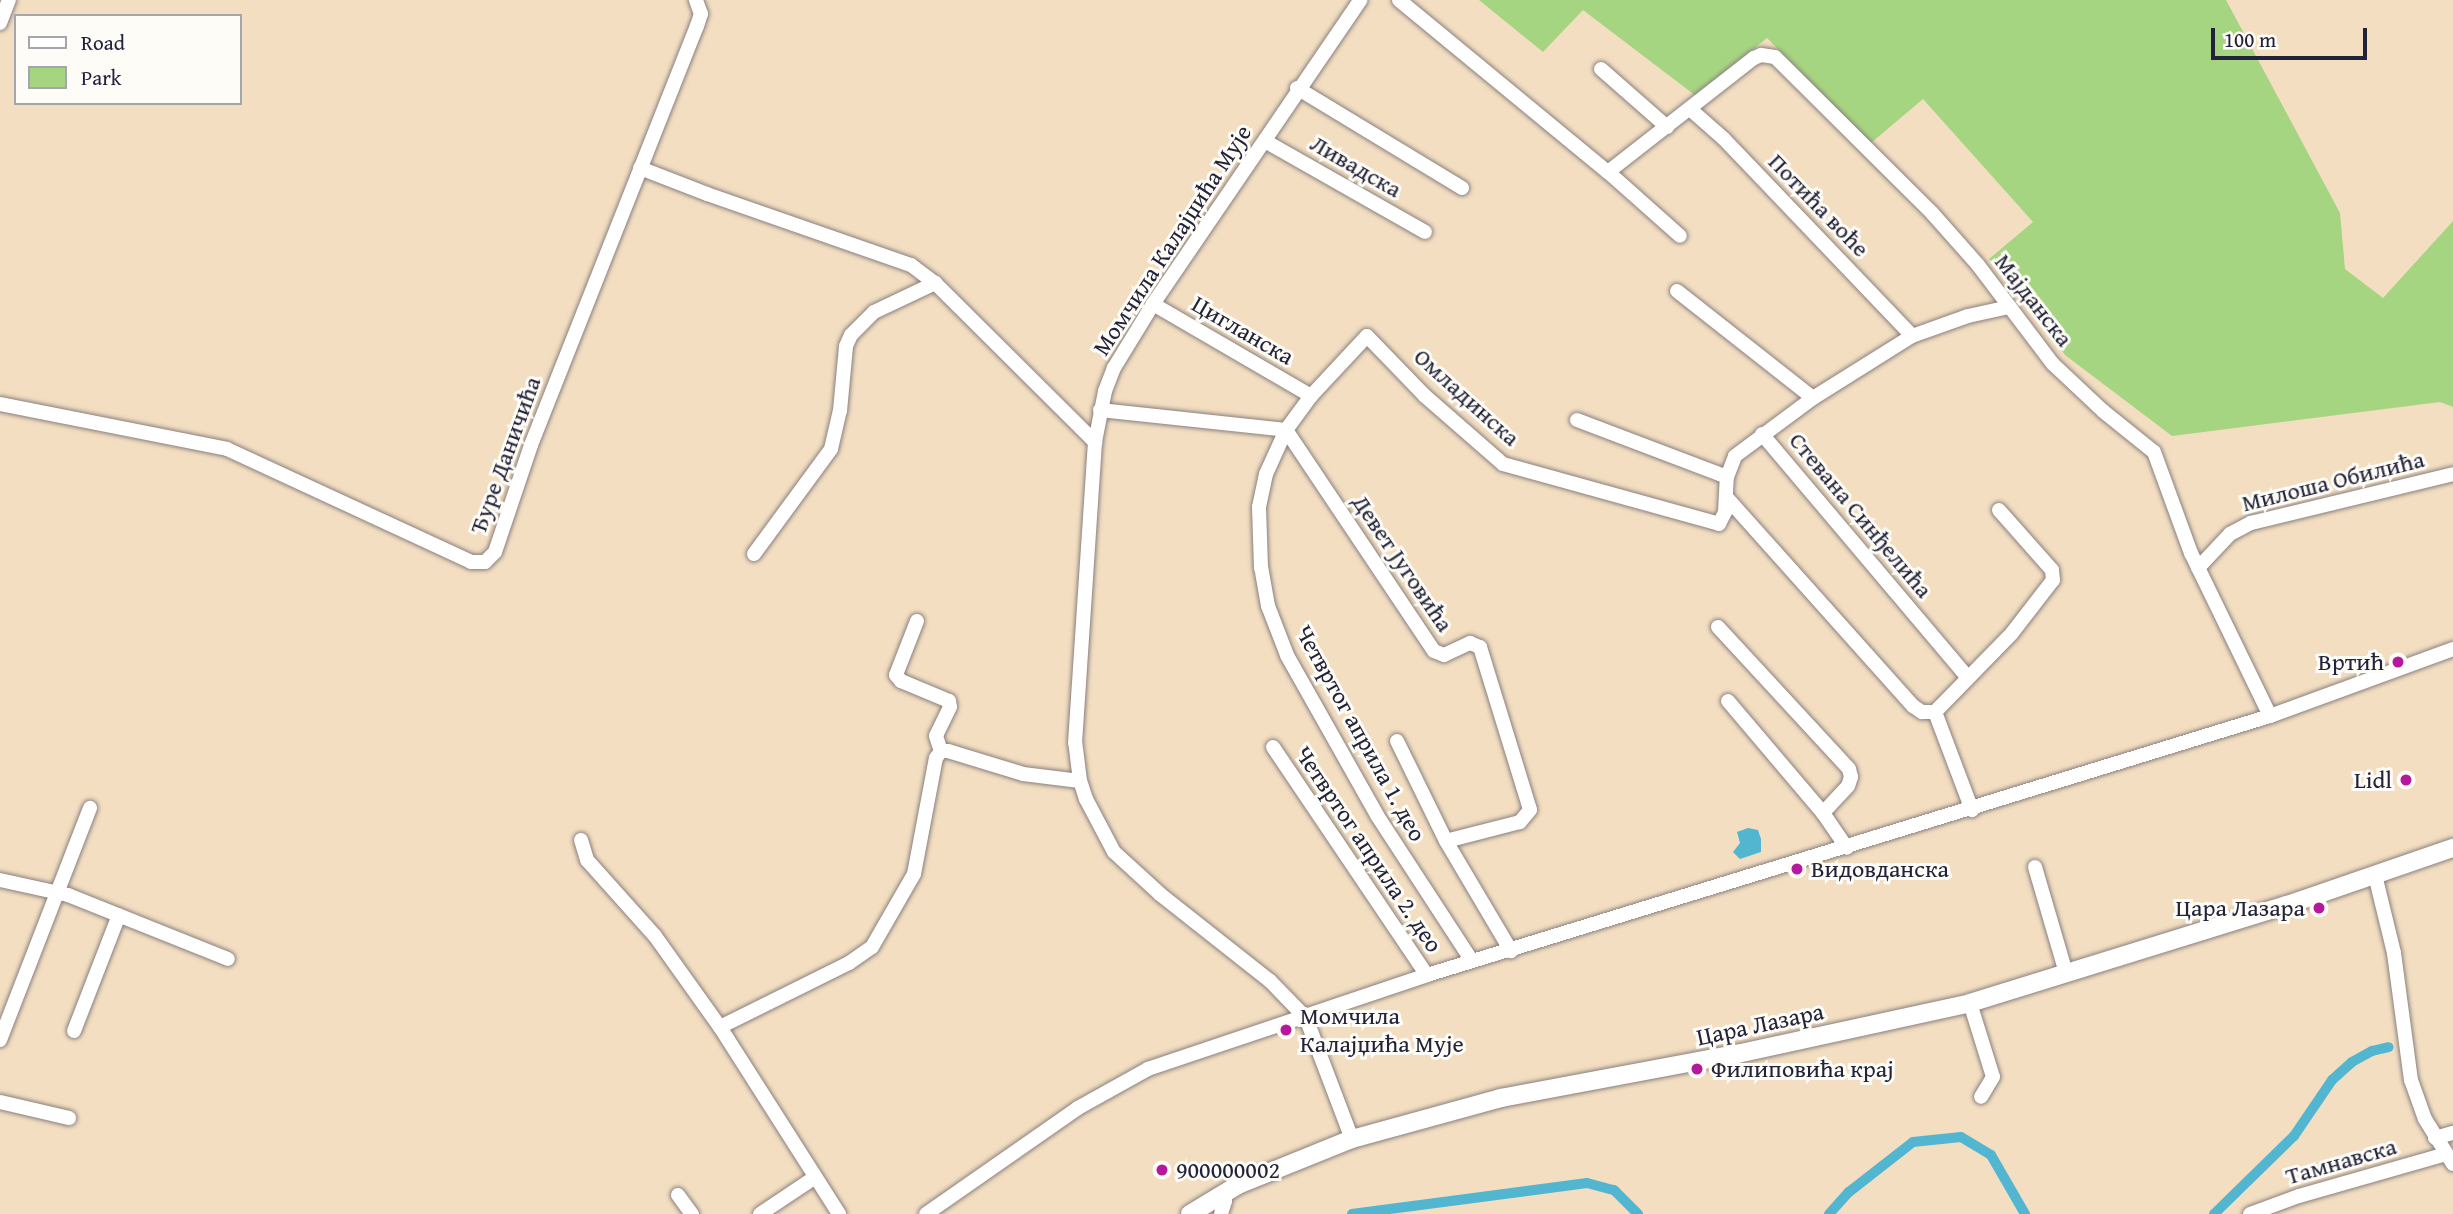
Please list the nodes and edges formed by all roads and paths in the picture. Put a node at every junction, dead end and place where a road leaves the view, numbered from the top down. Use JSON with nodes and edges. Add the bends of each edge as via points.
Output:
{"nodes":[{"id":1,"x":9,"y":0,"type":"edge"},
{"id":2,"x":696,"y":0,"type":"edge"},
{"id":3,"x":1360,"y":0,"type":"edge"},
{"id":4,"x":1399,"y":0,"type":"edge"},
{"id":5,"x":0,"y":23,"type":"edge"},
{"id":6,"x":1601,"y":69,"type":"dead end"},
{"id":7,"x":1297,"y":88,"type":"junction"},
{"id":8,"x":1690,"y":109,"type":"junction"},
{"id":9,"x":1667,"y":127,"type":"junction"},
{"id":10,"x":1265,"y":141,"type":"junction"},
{"id":11,"x":640,"y":168,"type":"junction"},
{"id":12,"x":1608,"y":172,"type":"junction"},
{"id":13,"x":1462,"y":188,"type":"dead end"},
{"id":14,"x":1425,"y":232,"type":"dead end"},
{"id":15,"x":1680,"y":236,"type":"dead end"},
{"id":16,"x":935,"y":283,"type":"junction"},
{"id":17,"x":1677,"y":291,"type":"dead end"},
{"id":18,"x":1153,"y":304,"type":"junction"},
{"id":19,"x":2009,"y":307,"type":"junction"},
{"id":20,"x":1912,"y":336,"type":"junction"},
{"id":21,"x":1311,"y":396,"type":"junction"},
{"id":22,"x":1813,"y":398,"type":"junction"},
{"id":23,"x":0,"y":404,"type":"edge"},
{"id":24,"x":1100,"y":410,"type":"junction"},
{"id":25,"x":1577,"y":419,"type":"dead end"},
{"id":26,"x":1286,"y":430,"type":"junction"},
{"id":27,"x":1762,"y":434,"type":"junction"},
{"id":28,"x":1095,"y":442,"type":"junction"},
{"id":29,"x":2453,"y":474,"type":"edge"},
{"id":30,"x":1727,"y":477,"type":"junction"},
{"id":31,"x":1727,"y":498,"type":"junction"},
{"id":32,"x":1999,"y":510,"type":"dead end"},
{"id":33,"x":754,"y":554,"type":"dead end"},
{"id":34,"x":2198,"y":568,"type":"junction"},
{"id":35,"x":917,"y":621,"type":"dead end"},
{"id":36,"x":1718,"y":627,"type":"dead end"},
{"id":37,"x":2453,"y":649,"type":"edge"},
{"id":38,"x":1967,"y":677,"type":"junction"},
{"id":39,"x":1728,"y":701,"type":"dead end"},
{"id":40,"x":1935,"y":712,"type":"junction"},
{"id":41,"x":2270,"y":716,"type":"junction"},
{"id":42,"x":1397,"y":741,"type":"dead end"},
{"id":43,"x":1273,"y":747,"type":"dead end"},
{"id":44,"x":940,"y":751,"type":"junction"},
{"id":45,"x":1080,"y":781,"type":"junction"},
{"id":46,"x":90,"y":808,"type":"dead end"},
{"id":47,"x":1972,"y":810,"type":"junction"},
{"id":48,"x":1823,"y":813,"type":"junction"},
{"id":49,"x":581,"y":840,"type":"dead end"},
{"id":50,"x":1446,"y":841,"type":"junction"},
{"id":51,"x":1847,"y":848,"type":"junction"},
{"id":52,"x":2453,"y":848,"type":"edge"},
{"id":53,"x":2035,"y":867,"type":"dead end"},
{"id":54,"x":2375,"y":875,"type":"junction"},
{"id":55,"x":0,"y":880,"type":"edge"},
{"id":56,"x":58,"y":892,"type":"junction"},
{"id":57,"x":119,"y":915,"type":"junction"},
{"id":58,"x":1511,"y":951,"type":"junction"},
{"id":59,"x":228,"y":959,"type":"dead end"},
{"id":60,"x":1472,"y":961,"type":"junction"},
{"id":61,"x":2066,"y":973,"type":"junction"},
{"id":62,"x":1427,"y":975,"type":"junction"},
{"id":63,"x":1970,"y":1003,"type":"junction"},
{"id":64,"x":1306,"y":1018,"type":"junction"},
{"id":65,"x":720,"y":1027,"type":"junction"},
{"id":66,"x":74,"y":1031,"type":"dead end"},
{"id":67,"x":0,"y":1040,"type":"edge"},
{"id":68,"x":1981,"y":1097,"type":"dead end"},
{"id":69,"x":0,"y":1102,"type":"edge"},
{"id":70,"x":69,"y":1118,"type":"dead end"},
{"id":71,"x":2453,"y":1133,"type":"edge"},
{"id":72,"x":2435,"y":1138,"type":"junction"},
{"id":73,"x":1352,"y":1139,"type":"junction"},
{"id":74,"x":2449,"y":1159,"type":"edge"},
{"id":75,"x":814,"y":1178,"type":"junction"},
{"id":76,"x":1223,"y":1193,"type":"junction"},
{"id":77,"x":678,"y":1195,"type":"dead end"},
{"id":78,"x":692,"y":1214,"type":"edge"},
{"id":79,"x":760,"y":1214,"type":"edge"},
{"id":80,"x":839,"y":1214,"type":"edge"},
{"id":81,"x":926,"y":1214,"type":"edge"},
{"id":82,"x":1190,"y":1214,"type":"edge"},
{"id":83,"x":1221,"y":1214,"type":"edge"},
{"id":84,"x":2250,"y":1214,"type":"edge"}],
"edges":[{"from":1,"to":5,"type":"street"},
{"from":2,"to":11,"type":"street","name":"Ђуре Даничића","via":[[701,14]]},
{"from":3,"to":7,"type":"street","name":"Момчила Калајџића Мује"},
{"from":4,"to":12,"type":"street"},
{"from":6,"to":9,"type":"street"},
{"from":7,"to":10,"type":"street","name":"Момчила Калајџића Мује"},
{"from":7,"to":13,"type":"street"},
{"from":8,"to":9,"type":"street","name":"Мајданска"},
{"from":8,"to":19,"type":"street","name":"Мајданска","via":[[1754,58],[1775,57],[1932,213]]},
{"from":8,"to":20,"type":"street","name":"Потића воће"},
{"from":9,"to":12,"type":"street","name":"Мајданска"},
{"from":10,"to":14,"type":"street","name":"Ливадска"},
{"from":10,"to":18,"type":"street","name":"Момчила Калајџића Мује"},
{"from":11,"to":16,"type":"street","via":[[911,265]]},
{"from":11,"to":23,"type":"street","name":"Ђуре Даничића","via":[[531,444],[495,552],[485,562],[471,562],[227,449]]},
{"from":12,"to":15,"type":"street"},
{"from":16,"to":28,"type":"street"},
{"from":16,"to":33,"type":"street","via":[[874,312],[851,335],[831,449]]},
{"from":17,"to":22,"type":"street","name":"Стевана Синђелића"},
{"from":18,"to":21,"type":"street","name":"Цигланска"},
{"from":18,"to":24,"type":"street","name":"Момчила Калајџића Мује","via":[[1114,368]]},
{"from":19,"to":20,"type":"street"},
{"from":19,"to":34,"type":"street","name":"Мајданска","via":[[2053,364],[2154,452]]},
{"from":20,"to":22,"type":"street"},
{"from":21,"to":26,"type":"street","name":"Омладинска"},
{"from":21,"to":31,"type":"street","name":"Омладинска","via":[[1367,336],[1425,396],[1506,465],[1714,525],[1724,519]]},
{"from":22,"to":27,"type":"street","name":"Стевана Синђелића"},
{"from":24,"to":26,"type":"street"},
{"from":24,"to":28,"type":"street","name":"Момчила Калајџића Мује"},
{"from":25,"to":30,"type":"street"},
{"from":26,"to":50,"type":"street","name":"Девет Југовића","via":[[1434,651],[1444,655],[1474,643],[1483,651],[1530,810],[1520,822]]},
{"from":26,"to":60,"type":"street","name":"Четвртог априла 1. део","via":[[1260,497],[1261,568],[1268,606],[1293,667],[1359,784]]},
{"from":27,"to":30,"type":"street","via":[[1735,456]]},
{"from":27,"to":38,"type":"street","name":"Стевана Синђелића"},
{"from":28,"to":45,"type":"street","name":"Момчила Калајџића Мује","via":[[1076,714]]},
{"from":29,"to":34,"type":"street","name":"Милоша Обилића","via":[[2251,523],[2230,534]]},
{"from":30,"to":31,"type":"street","name":"Омладинска"},
{"from":31,"to":40,"type":"street","via":[[1913,706]]},
{"from":32,"to":38,"type":"street","via":[[2052,570],[2053,580],[2012,633]]},
{"from":34,"to":41,"type":"street","name":"Мајданска"},
{"from":35,"to":44,"type":"street","via":[[896,675],[949,701],[936,736]]},
{"from":36,"to":48,"type":"street","via":[[1849,769],[1848,786]]},
{"from":37,"to":41,"type":"street"},
{"from":38,"to":40,"type":"street"},
{"from":39,"to":48,"type":"street"},
{"from":40,"to":47,"type":"street"},
{"from":41,"to":47,"type":"street"},
{"from":42,"to":50,"type":"street"},
{"from":43,"to":62,"type":"street","name":"Четвртог априла 2. део"},
{"from":44,"to":45,"type":"street","via":[[1023,774]]},
{"from":44,"to":65,"type":"street","via":[[914,874],[872,947]]},
{"from":45,"to":64,"type":"street","name":"Момчила Калајџића Мује","via":[[1100,830],[1124,863],[1270,981]]},
{"from":46,"to":56,"type":"street"},
{"from":47,"to":51,"type":"street"},
{"from":48,"to":51,"type":"street"},
{"from":49,"to":65,"type":"street","via":[[591,866],[655,936]]},
{"from":50,"to":58,"type":"street"},
{"from":51,"to":58,"type":"street"},
{"from":52,"to":54,"type":"main road","name":"Цара Лазара"},
{"from":53,"to":61,"type":"street"},
{"from":54,"to":61,"type":"main road","name":"Цара Лазара"},
{"from":54,"to":72,"type":"street","via":[[2394,953],[2411,1080]]},
{"from":55,"to":56,"type":"street"},
{"from":56,"to":57,"type":"street"},
{"from":56,"to":67,"type":"street"},
{"from":57,"to":59,"type":"street"},
{"from":57,"to":66,"type":"street"},
{"from":58,"to":60,"type":"street"},
{"from":60,"to":62,"type":"street"},
{"from":61,"to":63,"type":"main road","name":"Цара Лазара"},
{"from":62,"to":64,"type":"street"},
{"from":63,"to":68,"type":"street","via":[[1993,1077]]},
{"from":63,"to":73,"type":"main road","name":"Цара Лазара","via":[[1737,1054],[1501,1098]]},
{"from":64,"to":73,"type":"street","name":"Момчила Калајџића Мује"},
{"from":64,"to":81,"type":"street","via":[[1127,1079]]},
{"from":65,"to":75,"type":"street"},
{"from":69,"to":70,"type":"street"},
{"from":71,"to":72,"type":"street"},
{"from":72,"to":74,"type":"street"},
{"from":73,"to":76,"type":"main road","name":"Цара Лазара"},
{"from":74,"to":84,"type":"street","name":"Тамнавска","via":[[2299,1196]]},
{"from":75,"to":79,"type":"street"},
{"from":75,"to":80,"type":"street"},
{"from":76,"to":82,"type":"main road","name":"Цара Лазара"},
{"from":76,"to":83,"type":"street"},
{"from":77,"to":78,"type":"street"}]}
